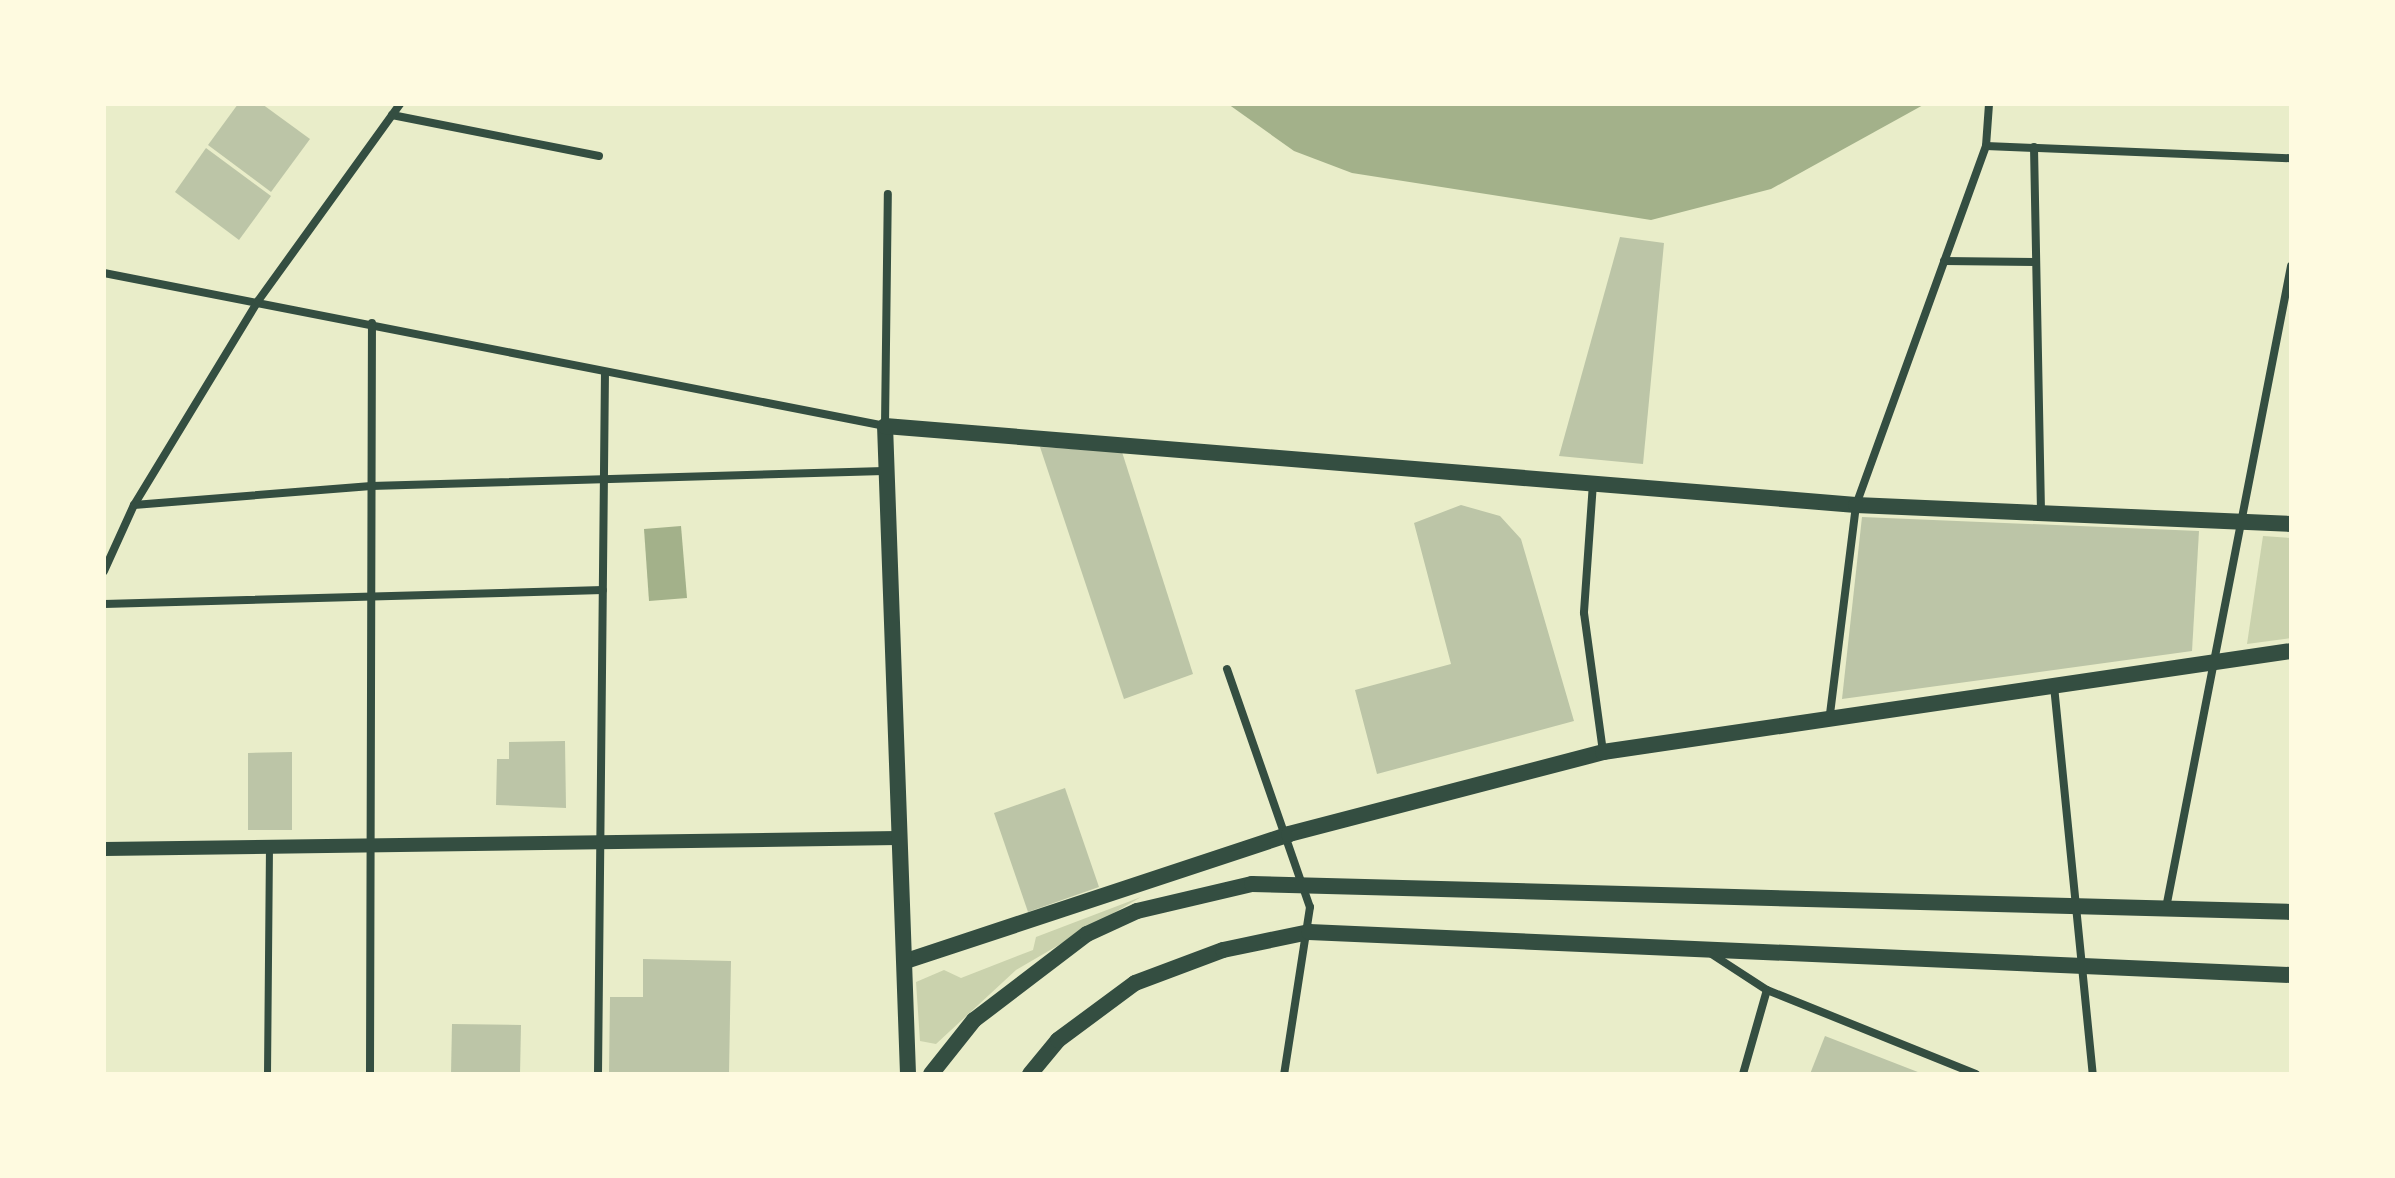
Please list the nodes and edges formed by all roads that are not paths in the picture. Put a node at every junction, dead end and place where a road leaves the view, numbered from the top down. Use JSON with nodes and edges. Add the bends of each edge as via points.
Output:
{"nodes":[{"id":1,"x":400,"y":104,"type":"edge"},
{"id":2,"x":1989,"y":104,"type":"edge"},
{"id":3,"x":392,"y":115,"type":"junction"},
{"id":4,"x":1986,"y":146,"type":"junction"},
{"id":5,"x":2034,"y":147,"type":"junction"},
{"id":6,"x":599,"y":156,"type":"dead end"},
{"id":7,"x":2288,"y":156,"type":"edge"},
{"id":8,"x":888,"y":194,"type":"dead end"},
{"id":9,"x":1944,"y":261,"type":"junction"},
{"id":10,"x":2036,"y":262,"type":"junction"},
{"id":11,"x":2291,"y":266,"type":"edge"},
{"id":12,"x":104,"y":273,"type":"edge"},
{"id":13,"x":258,"y":301,"type":"junction"},
{"id":14,"x":372,"y":323,"type":"junction"},
{"id":15,"x":605,"y":372,"type":"junction"},
{"id":16,"x":885,"y":426,"type":"junction"},
{"id":17,"x":884,"y":471,"type":"junction"},
{"id":18,"x":605,"y":478,"type":"junction"},
{"id":19,"x":1593,"y":479,"type":"junction"},
{"id":20,"x":371,"y":486,"type":"junction"},
{"id":21,"x":134,"y":505,"type":"junction"},
{"id":22,"x":1856,"y":505,"type":"junction"},
{"id":23,"x":2041,"y":513,"type":"junction"},
{"id":24,"x":2243,"y":522,"type":"junction"},
{"id":25,"x":2291,"y":524,"type":"edge"},
{"id":26,"x":104,"y":571,"type":"edge"},
{"id":27,"x":603,"y":590,"type":"junction"},
{"id":28,"x":374,"y":597,"type":"junction"},
{"id":29,"x":104,"y":604,"type":"edge"},
{"id":30,"x":2291,"y":651,"type":"edge"},
{"id":31,"x":2215,"y":661,"type":"junction"},
{"id":32,"x":1227,"y":669,"type":"dead end"},
{"id":33,"x":2053,"y":681,"type":"junction"},
{"id":34,"x":1830,"y":714,"type":"junction"},
{"id":35,"x":1603,"y":752,"type":"junction"},
{"id":36,"x":1286,"y":835,"type":"junction"},
{"id":37,"x":898,"y":838,"type":"junction"},
{"id":38,"x":603,"y":843,"type":"junction"},
{"id":39,"x":371,"y":846,"type":"junction"},
{"id":40,"x":269,"y":847,"type":"junction"},
{"id":41,"x":104,"y":849,"type":"edge"},
{"id":42,"x":1306,"y":880,"type":"junction"},
{"id":43,"x":2080,"y":906,"type":"junction"},
{"id":44,"x":2166,"y":909,"type":"junction"},
{"id":45,"x":2291,"y":912,"type":"edge"},
{"id":46,"x":1309,"y":932,"type":"junction"},
{"id":47,"x":1710,"y":953,"type":"junction"},
{"id":48,"x":906,"y":961,"type":"junction"},
{"id":49,"x":2087,"y":964,"type":"junction"},
{"id":50,"x":2291,"y":975,"type":"edge"},
{"id":51,"x":1767,"y":990,"type":"junction"},
{"id":52,"x":267,"y":1074,"type":"edge"},
{"id":53,"x":370,"y":1074,"type":"edge"},
{"id":54,"x":598,"y":1074,"type":"edge"},
{"id":55,"x":908,"y":1074,"type":"edge"},
{"id":56,"x":931,"y":1074,"type":"edge"},
{"id":57,"x":1030,"y":1074,"type":"edge"},
{"id":58,"x":1284,"y":1074,"type":"edge"},
{"id":59,"x":1743,"y":1074,"type":"edge"},
{"id":60,"x":1976,"y":1074,"type":"edge"},
{"id":61,"x":2093,"y":1074,"type":"edge"}],
"edges":[{"from":1,"to":3,"type":"street"},
{"from":2,"to":4,"type":"street"},
{"from":3,"to":6,"type":"street"},
{"from":3,"to":13,"type":"street"},
{"from":4,"to":5,"type":"street"},
{"from":4,"to":9,"type":"street"},
{"from":5,"to":7,"type":"street"},
{"from":5,"to":10,"type":"street"},
{"from":8,"to":16,"type":"street"},
{"from":9,"to":10,"type":"street"},
{"from":9,"to":22,"type":"street"},
{"from":10,"to":23,"type":"street"},
{"from":11,"to":24,"type":"street"},
{"from":12,"to":13,"type":"street"},
{"from":13,"to":14,"type":"street"},
{"from":13,"to":21,"type":"street"},
{"from":14,"to":15,"type":"street"},
{"from":14,"to":20,"type":"street"},
{"from":15,"to":16,"type":"street"},
{"from":15,"to":18,"type":"street"},
{"from":16,"to":17,"type":"main road"},
{"from":16,"to":19,"type":"main road"},
{"from":17,"to":18,"type":"street"},
{"from":17,"to":37,"type":"main road"},
{"from":18,"to":20,"type":"street"},
{"from":18,"to":27,"type":"street"},
{"from":19,"to":22,"type":"main road"},
{"from":19,"to":35,"type":"street","via":[[1584,613]]},
{"from":20,"to":21,"type":"street"},
{"from":20,"to":28,"type":"street"},
{"from":21,"to":26,"type":"street"},
{"from":22,"to":23,"type":"main road"},
{"from":22,"to":34,"type":"street"},
{"from":23,"to":24,"type":"main road"},
{"from":24,"to":25,"type":"main road"},
{"from":24,"to":31,"type":"street"},
{"from":27,"to":28,"type":"street"},
{"from":27,"to":38,"type":"street"},
{"from":28,"to":29,"type":"street"},
{"from":28,"to":39,"type":"street"},
{"from":30,"to":31,"type":"main road"},
{"from":31,"to":33,"type":"main road"},
{"from":31,"to":44,"type":"street"},
{"from":32,"to":36,"type":"street"},
{"from":33,"to":34,"type":"main road"},
{"from":33,"to":43,"type":"street"},
{"from":34,"to":35,"type":"main road"},
{"from":35,"to":36,"type":"main road"},
{"from":36,"to":42,"type":"street"},
{"from":36,"to":48,"type":"main road"},
{"from":37,"to":38,"type":"street"},
{"from":37,"to":48,"type":"main road"},
{"from":38,"to":39,"type":"street"},
{"from":38,"to":54,"type":"street"},
{"from":39,"to":40,"type":"street"},
{"from":39,"to":53,"type":"street"},
{"from":40,"to":41,"type":"street"},
{"from":40,"to":52,"type":"street"},
{"from":42,"to":43,"type":"main road"},
{"from":42,"to":46,"type":"street"},
{"from":42,"to":56,"type":"main road","via":[[1190,896],[1087,934],[974,1020]]},
{"from":43,"to":44,"type":"main road"},
{"from":43,"to":49,"type":"street"},
{"from":44,"to":45,"type":"main road"},
{"from":46,"to":47,"type":"main road"},
{"from":46,"to":57,"type":"main road","via":[[1223,950],[1135,983],[1058,1040]]},
{"from":46,"to":58,"type":"street"},
{"from":47,"to":49,"type":"main road"},
{"from":47,"to":51,"type":"street"},
{"from":48,"to":55,"type":"main road"},
{"from":49,"to":50,"type":"main road"},
{"from":49,"to":61,"type":"street"},
{"from":51,"to":59,"type":"street"},
{"from":51,"to":60,"type":"street"}]}
